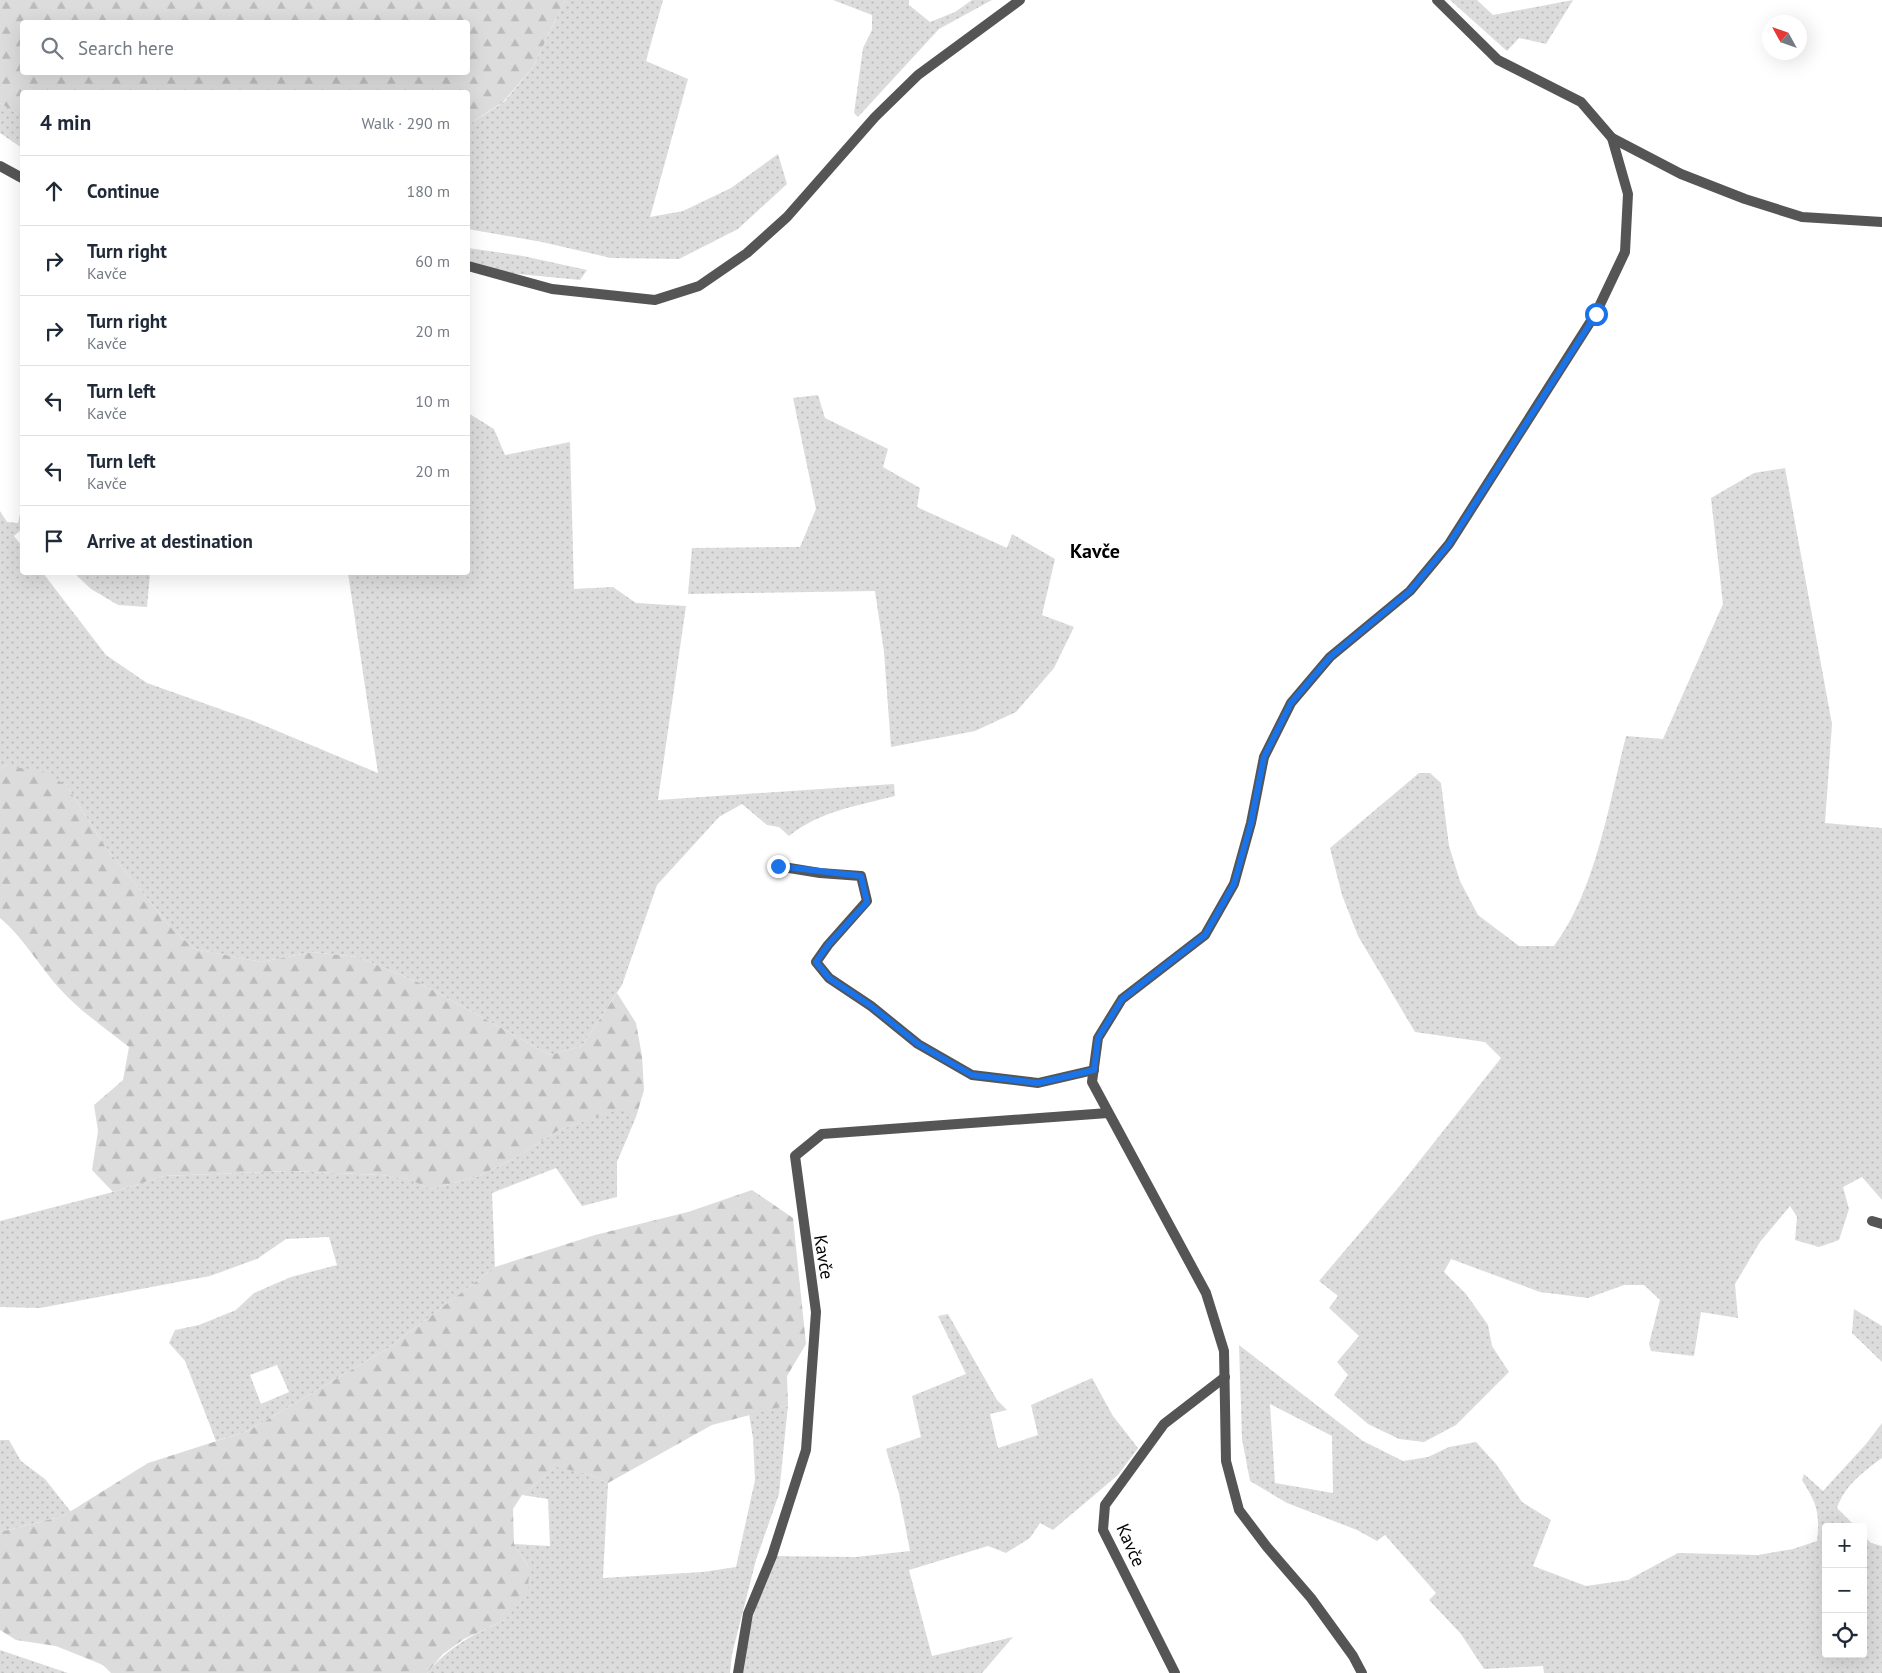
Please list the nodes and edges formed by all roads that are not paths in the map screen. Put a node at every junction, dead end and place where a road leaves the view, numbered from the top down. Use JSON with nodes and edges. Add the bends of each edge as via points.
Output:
{"nodes":[{"id":1,"x":1020,"y":0,"type":"edge"},
{"id":2,"x":1437,"y":0,"type":"edge"},
{"id":3,"x":1612,"y":138,"type":"junction"},
{"id":4,"x":0,"y":166,"type":"edge"},
{"id":5,"x":20,"y":177,"type":"edge"},
{"id":6,"x":1882,"y":222,"type":"edge"},
{"id":7,"x":470,"y":267,"type":"edge"},
{"id":8,"x":778,"y":866,"type":"dead end"},
{"id":9,"x":1094,"y":1070,"type":"junction"},
{"id":10,"x":1108,"y":1112,"type":"junction"},
{"id":11,"x":1225,"y":1378,"type":"junction"},
{"id":12,"x":738,"y":1673,"type":"edge"},
{"id":13,"x":1175,"y":1673,"type":"edge"},
{"id":14,"x":1362,"y":1673,"type":"edge"}],
"edges":[{"from":1,"to":7,"type":"street","via":[[918,75],[875,117],[787,217],[747,253],[699,286],[655,300],[552,289]]},
{"from":2,"to":3,"type":"street","via":[[1498,60],[1581,102]]},
{"from":3,"to":6,"type":"street","via":[[1680,174],[1802,217]]},
{"from":3,"to":9,"type":"street","via":[[1628,194],[1625,252],[1596,314],[1449,544],[1410,591],[1330,657],[1291,703],[1264,757],[1251,823],[1234,884],[1205,935],[1122,999],[1098,1038]]},
{"from":4,"to":5,"type":"street"},
{"from":8,"to":9,"type":"street","via":[[861,876],[867,902],[816,962],[829,978],[871,1006],[918,1044],[972,1075],[1038,1083]]},
{"from":9,"to":10,"type":"street","via":[[1092,1082]]},
{"from":10,"to":11,"type":"street","via":[[1206,1293],[1224,1351]]},
{"from":10,"to":12,"type":"street","name":"Kavče","via":[[822,1134],[795,1156],[816,1312],[806,1450],[772,1556],[748,1614]]},
{"from":11,"to":13,"type":"street","name":"Kavče","via":[[1164,1424],[1106,1505],[1103,1530]]},
{"from":11,"to":14,"type":"street","via":[[1226,1461],[1239,1510],[1311,1598]]}]}
